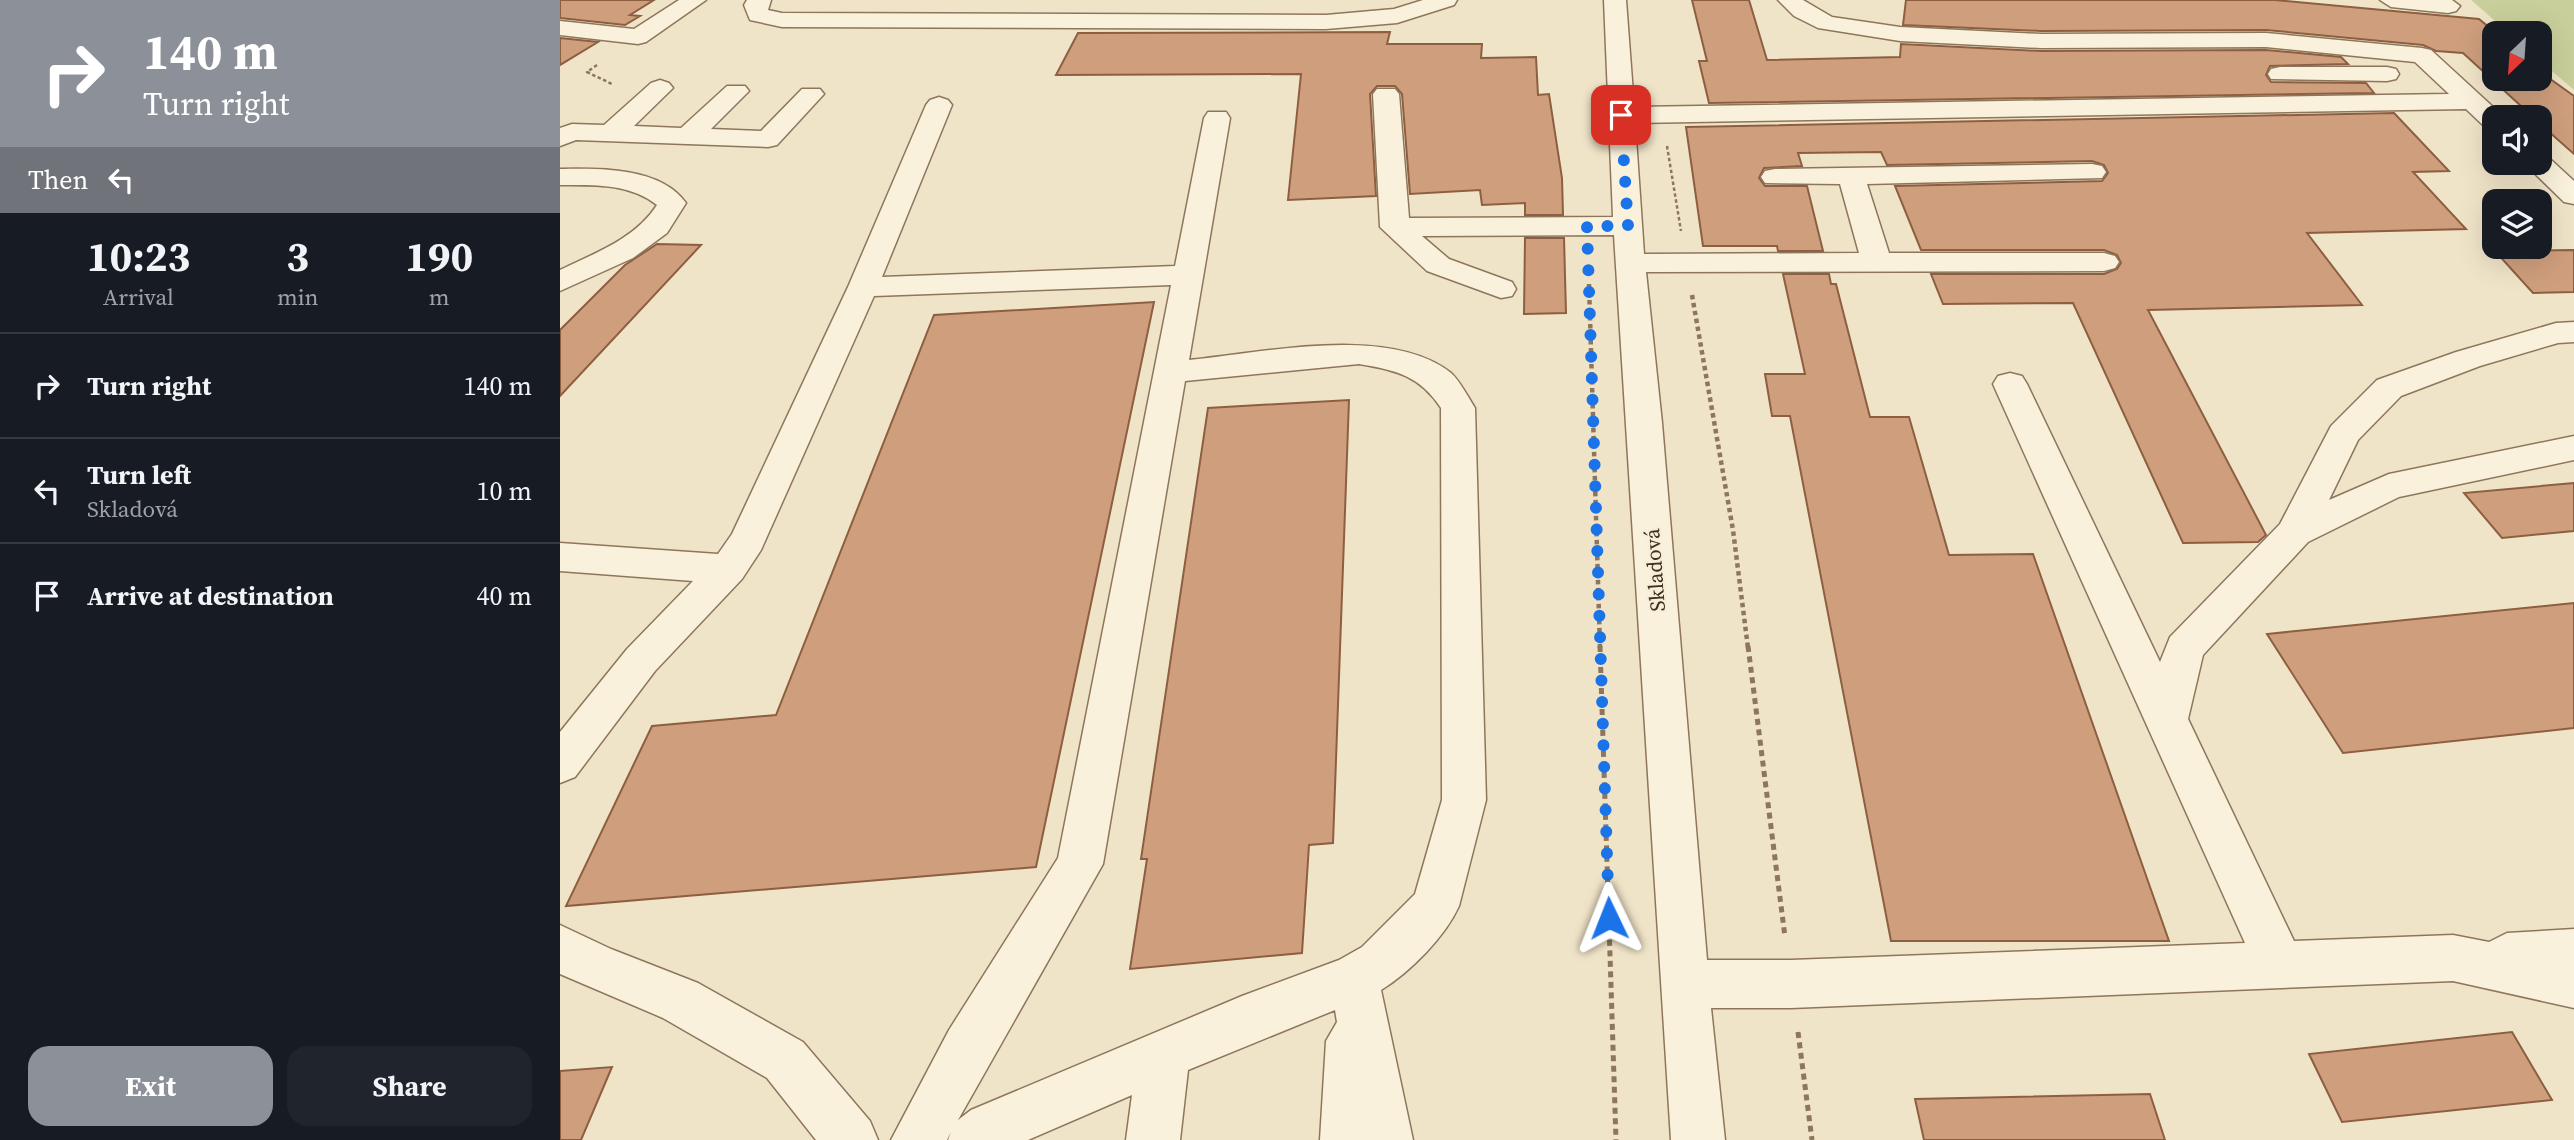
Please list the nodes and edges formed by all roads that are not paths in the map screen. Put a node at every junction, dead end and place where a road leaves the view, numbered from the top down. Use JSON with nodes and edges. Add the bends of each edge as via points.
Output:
{"nodes":[{"id":1,"x":695,"y":0,"type":"edge"},
{"id":2,"x":760,"y":0,"type":"edge"},
{"id":3,"x":835,"y":0,"type":"edge"},
{"id":4,"x":1004,"y":0,"type":"edge"},
{"id":5,"x":1179,"y":0,"type":"edge"},
{"id":6,"x":1250,"y":0,"type":"edge"},
{"id":7,"x":1446,"y":0,"type":"edge"},
{"id":8,"x":1615,"y":0,"type":"edge"},
{"id":9,"x":1790,"y":0,"type":"edge"},
{"id":10,"x":2391,"y":0,"type":"edge"},
{"id":11,"x":2448,"y":6,"type":"dead end"},
{"id":12,"x":809,"y":21,"type":"junction"},
{"id":13,"x":988,"y":21,"type":"junction"},
{"id":14,"x":1169,"y":22,"type":"junction"},
{"id":15,"x":1241,"y":22,"type":"junction"},
{"id":16,"x":560,"y":28,"type":"edge"},
{"id":17,"x":2442,"y":73,"type":"junction"},
{"id":18,"x":2280,"y":74,"type":"dead end"},
{"id":19,"x":660,"y":88,"type":"dead end"},
{"id":20,"x":736,"y":90,"type":"dead end"},
{"id":21,"x":811,"y":94,"type":"dead end"},
{"id":22,"x":1385,"y":94,"type":"dead end"},
{"id":23,"x":2472,"y":101,"type":"junction"},
{"id":24,"x":939,"y":105,"type":"dead end"},
{"id":25,"x":2482,"y":110,"type":"edge"},
{"id":26,"x":1621,"y":115,"type":"junction"},
{"id":27,"x":1217,"y":118,"type":"dead end"},
{"id":28,"x":611,"y":133,"type":"junction"},
{"id":29,"x":688,"y":136,"type":"junction"},
{"id":30,"x":560,"y":138,"type":"edge"},
{"id":31,"x":2092,"y":172,"type":"dead end"},
{"id":32,"x":2551,"y":175,"type":"edge"},
{"id":33,"x":1851,"y":176,"type":"junction"},
{"id":34,"x":560,"y":177,"type":"edge"},
{"id":35,"x":1775,"y":177,"type":"dead end"},
{"id":36,"x":2574,"y":196,"type":"edge"},
{"id":37,"x":1628,"y":226,"type":"junction"},
{"id":38,"x":1395,"y":227,"type":"junction"},
{"id":39,"x":2104,"y":262,"type":"dead end"},
{"id":40,"x":1630,"y":263,"type":"junction"},
{"id":41,"x":1877,"y":263,"type":"junction"},
{"id":42,"x":1188,"y":275,"type":"junction"},
{"id":43,"x":560,"y":282,"type":"edge"},
{"id":44,"x":863,"y":287,"type":"junction"},
{"id":45,"x":1501,"y":289,"type":"dead end"},
{"id":46,"x":2574,"y":332,"type":"edge"},
{"id":47,"x":1170,"y":372,"type":"junction"},
{"id":48,"x":2010,"y":384,"type":"dead end"},
{"id":49,"x":2574,"y":448,"type":"edge"},
{"id":50,"x":2295,"y":532,"type":"junction"},
{"id":51,"x":560,"y":557,"type":"edge"},
{"id":52,"x":728,"y":569,"type":"junction"},
{"id":53,"x":2166,"y":720,"type":"junction"},
{"id":54,"x":560,"y":764,"type":"edge"},
{"id":55,"x":560,"y":948,"type":"edge"},
{"id":56,"x":2574,"y":952,"type":"edge"},
{"id":57,"x":2453,"y":958,"type":"junction"},
{"id":58,"x":2280,"y":964,"type":"junction"},
{"id":59,"x":1354,"y":979,"type":"junction"},
{"id":60,"x":1684,"y":984,"type":"junction"},
{"id":61,"x":2574,"y":984,"type":"edge"},
{"id":62,"x":1164,"y":1055,"type":"junction"},
{"id":63,"x":851,"y":1140,"type":"edge"},
{"id":64,"x":918,"y":1140,"type":"edge"},
{"id":65,"x":975,"y":1140,"type":"edge"},
{"id":66,"x":1153,"y":1140,"type":"edge"},
{"id":67,"x":1347,"y":1140,"type":"edge"},
{"id":68,"x":1386,"y":1140,"type":"edge"},
{"id":69,"x":1698,"y":1140,"type":"edge"}],
"edges":[{"from":1,"to":16,"type":"street","via":[[638,37]]},
{"from":2,"to":12,"type":"street","via":[[755,5],[758,15]]},
{"from":3,"to":12,"type":"street"},
{"from":4,"to":13,"type":"street"},
{"from":5,"to":14,"type":"street"},
{"from":6,"to":15,"type":"street"},
{"from":7,"to":15,"type":"street","via":[[1396,16]]},
{"from":8,"to":26,"type":"street","name":"Skladová"},
{"from":9,"to":17,"type":"street","via":[[1826,23],[1900,34],[2041,41],[2266,40],[2423,55]]},
{"from":10,"to":11,"type":"street"},
{"from":12,"to":13,"type":"street"},
{"from":13,"to":14,"type":"street"},
{"from":14,"to":15,"type":"street"},
{"from":17,"to":18,"type":"street"},
{"from":17,"to":23,"type":"street"},
{"from":19,"to":28,"type":"street"},
{"from":20,"to":29,"type":"street"},
{"from":21,"to":29,"type":"street","via":[[768,139]]},
{"from":22,"to":38,"type":"street"},
{"from":23,"to":25,"type":"street"},
{"from":23,"to":26,"type":"street"},
{"from":24,"to":44,"type":"street"},
{"from":26,"to":37,"type":"street","name":"Skladová"},
{"from":27,"to":42,"type":"street"},
{"from":28,"to":29,"type":"street"},
{"from":28,"to":30,"type":"street","via":[[572,132]]},
{"from":31,"to":33,"type":"street"},
{"from":32,"to":36,"type":"street"},
{"from":33,"to":35,"type":"street"},
{"from":33,"to":41,"type":"street"},
{"from":34,"to":43,"type":"street","via":[[602,176],[657,189],[672,203],[657,227],[631,246]]},
{"from":37,"to":38,"type":"street"},
{"from":37,"to":40,"type":"street","name":"Skladová"},
{"from":38,"to":45,"type":"street","via":[[1438,265]]},
{"from":39,"to":41,"type":"street"},
{"from":40,"to":41,"type":"street"},
{"from":40,"to":60,"type":"street","name":"Skladová"},
{"from":42,"to":44,"type":"street"},
{"from":42,"to":47,"type":"street"},
{"from":44,"to":52,"type":"street","via":[[748,540]]},
{"from":46,"to":50,"type":"street","via":[[2468,359],[2389,388],[2343,434]]},
{"from":47,"to":59,"type":"street","via":[[1359,354],[1401,360],[1440,382],[1458,408],[1464,800],[1435,906],[1379,964]]},
{"from":47,"to":64,"type":"street","via":[[1080,864],[967,1048]]},
{"from":48,"to":53,"type":"street"},
{"from":49,"to":50,"type":"street","via":[[2389,487]]},
{"from":50,"to":53,"type":"street","via":[[2184,648]]},
{"from":51,"to":52,"type":"street"},
{"from":52,"to":54,"type":"street","via":[[641,660]]},
{"from":53,"to":58,"type":"street"},
{"from":55,"to":63,"type":"street","via":[[595,967],[680,1000],[785,1060]]},
{"from":56,"to":57,"type":"street"},
{"from":57,"to":58,"type":"street"},
{"from":57,"to":61,"type":"street"},
{"from":58,"to":60,"type":"street","via":[[1791,984]]},
{"from":59,"to":62,"type":"street"},
{"from":59,"to":67,"type":"street"},
{"from":59,"to":68,"type":"street"},
{"from":60,"to":69,"type":"street","name":"Skladová"},
{"from":62,"to":65,"type":"street","via":[[990,1129]]},
{"from":62,"to":66,"type":"street"}]}
